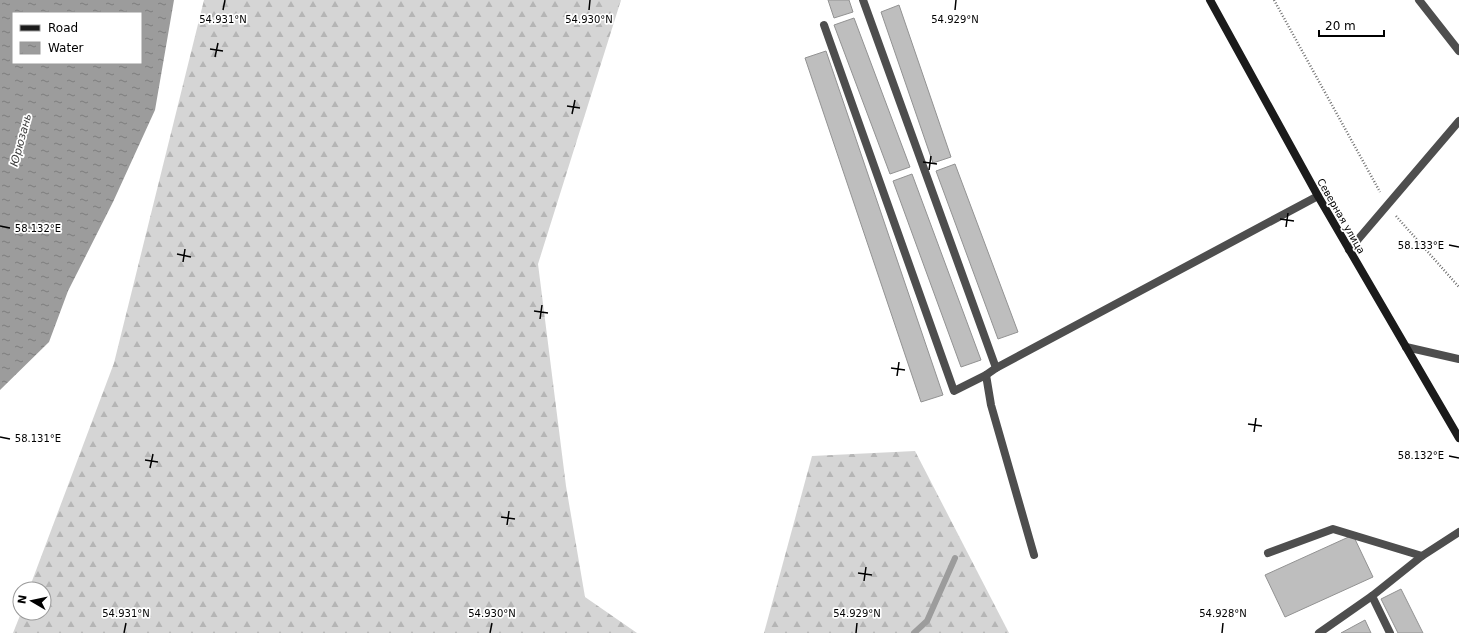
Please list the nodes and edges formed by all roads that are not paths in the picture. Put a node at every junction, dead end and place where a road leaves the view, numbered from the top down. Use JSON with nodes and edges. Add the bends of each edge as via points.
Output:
{"nodes":[{"id":1,"x":863,"y":0,"type":"edge"},
{"id":2,"x":1210,"y":0,"type":"edge"},
{"id":3,"x":1419,"y":0,"type":"edge"},
{"id":4,"x":824,"y":25,"type":"dead end"},
{"id":5,"x":1459,"y":51,"type":"edge"},
{"id":6,"x":1459,"y":121,"type":"edge"},
{"id":7,"x":1318,"y":196,"type":"junction"},
{"id":8,"x":1349,"y":250,"type":"junction"},
{"id":9,"x":1406,"y":347,"type":"junction"},
{"id":10,"x":1459,"y":359,"type":"edge"},
{"id":11,"x":996,"y":368,"type":"junction"},
{"id":12,"x":986,"y":375,"type":"junction"},
{"id":13,"x":1459,"y":438,"type":"edge"},
{"id":14,"x":1459,"y":532,"type":"edge"},
{"id":15,"x":1268,"y":553,"type":"dead end"},
{"id":16,"x":1034,"y":555,"type":"dead end"},
{"id":17,"x":1422,"y":556,"type":"junction"},
{"id":18,"x":1372,"y":596,"type":"junction"},
{"id":19,"x":1319,"y":633,"type":"edge"},
{"id":20,"x":1390,"y":633,"type":"edge"}],
"edges":[{"from":1,"to":11,"type":"lane"},
{"from":2,"to":7,"type":"street","name":"Северная улица"},
{"from":3,"to":5,"type":"lane"},
{"from":4,"to":12,"type":"lane","via":[[954,391]]},
{"from":6,"to":8,"type":"lane"},
{"from":7,"to":8,"type":"street","name":"Северная улица"},
{"from":7,"to":11,"type":"lane"},
{"from":8,"to":9,"type":"street","name":"Северная улица"},
{"from":9,"to":10,"type":"lane"},
{"from":9,"to":13,"type":"street","name":"Северная улица"},
{"from":11,"to":12,"type":"lane"},
{"from":12,"to":16,"type":"lane"},
{"from":14,"to":17,"type":"lane"},
{"from":15,"to":17,"type":"lane","via":[[1333,529]]},
{"from":17,"to":18,"type":"lane"},
{"from":18,"to":19,"type":"lane"},
{"from":18,"to":20,"type":"lane"}]}
